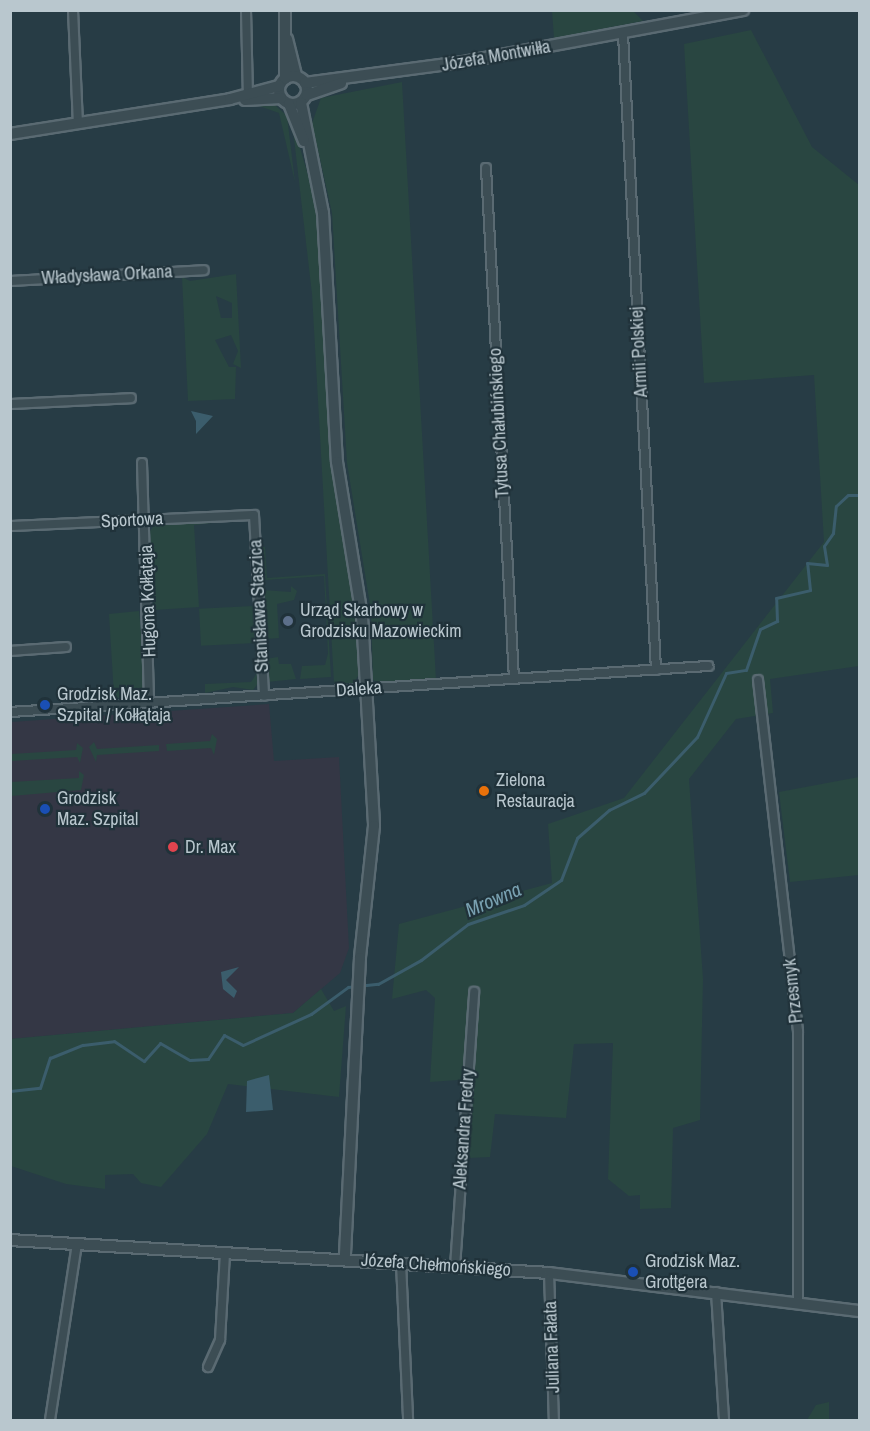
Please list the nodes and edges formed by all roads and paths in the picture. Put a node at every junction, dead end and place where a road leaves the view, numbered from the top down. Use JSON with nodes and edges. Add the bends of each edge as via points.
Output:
{"nodes":[{"id":1,"x":73,"y":10,"type":"edge"},
{"id":2,"x":246,"y":10,"type":"edge"},
{"id":3,"x":285,"y":10,"type":"edge"},
{"id":4,"x":743,"y":10,"type":"edge"},
{"id":5,"x":285,"y":30,"type":"junction"},
{"id":6,"x":623,"y":34,"type":"junction"},
{"id":7,"x":301,"y":79,"type":"junction"},
{"id":8,"x":347,"y":81,"type":"junction"},
{"id":9,"x":282,"y":82,"type":"junction"},
{"id":10,"x":248,"y":97,"type":"junction"},
{"id":11,"x":304,"y":99,"type":"junction"},
{"id":12,"x":285,"y":101,"type":"junction"},
{"id":13,"x":78,"y":123,"type":"junction"},
{"id":14,"x":10,"y":134,"type":"edge"},
{"id":15,"x":310,"y":152,"type":"junction"},
{"id":16,"x":486,"y":168,"type":"dead end"},
{"id":17,"x":204,"y":270,"type":"dead end"},
{"id":18,"x":10,"y":281,"type":"edge"},
{"id":19,"x":131,"y":398,"type":"dead end"},
{"id":20,"x":10,"y":404,"type":"edge"},
{"id":21,"x":142,"y":463,"type":"dead end"},
{"id":22,"x":254,"y":515,"type":"joint"},
{"id":23,"x":145,"y":519,"type":"junction"},
{"id":24,"x":10,"y":526,"type":"edge"},
{"id":25,"x":66,"y":646,"type":"dead end"},
{"id":26,"x":10,"y":651,"type":"edge"},
{"id":27,"x":708,"y":666,"type":"dead end"},
{"id":28,"x":656,"y":670,"type":"junction"},
{"id":29,"x":514,"y":679,"type":"junction"},
{"id":30,"x":758,"y":680,"type":"dead end"},
{"id":31,"x":365,"y":689,"type":"junction"},
{"id":32,"x":264,"y":696,"type":"junction"},
{"id":33,"x":149,"y":703,"type":"junction"},
{"id":34,"x":10,"y":712,"type":"edge"},
{"id":35,"x":474,"y":992,"type":"dead end"},
{"id":36,"x":10,"y":1240,"type":"edge"},
{"id":37,"x":77,"y":1244,"type":"junction"},
{"id":38,"x":225,"y":1252,"type":"junction"},
{"id":39,"x":345,"y":1259,"type":"junction"},
{"id":40,"x":401,"y":1263,"type":"junction"},
{"id":41,"x":455,"y":1267,"type":"junction"},
{"id":42,"x":549,"y":1273,"type":"junction"},
{"id":43,"x":716,"y":1292,"type":"junction"},
{"id":44,"x":798,"y":1304,"type":"junction"},
{"id":45,"x":860,"y":1311,"type":"edge"},
{"id":46,"x":208,"y":1366,"type":"dead end"},
{"id":47,"x":50,"y":1420,"type":"edge"},
{"id":48,"x":408,"y":1420,"type":"edge"},
{"id":49,"x":554,"y":1420,"type":"edge"},
{"id":50,"x":724,"y":1420,"type":"edge"}],
"edges":[{"from":1,"to":13,"type":"street"},
{"from":2,"to":10,"type":"street"},
{"from":3,"to":5,"type":"street"},
{"from":4,"to":6,"type":"street","name":"Józefa Montwiłła"},
{"from":5,"to":7,"type":"street"},
{"from":5,"to":9,"type":"street"},
{"from":6,"to":8,"type":"street","name":"Józefa Montwiłła"},
{"from":6,"to":28,"type":"street","name":"Armii Polskiej"},
{"from":7,"to":8,"type":"street","name":"Józefa Montwiłła"},
{"from":7,"to":9,"type":"street","name":"Józefa Montwiłła"},
{"from":7,"to":11,"type":"street"},
{"from":8,"to":11,"type":"street","name":"Józefa Montwiłła"},
{"from":9,"to":10,"type":"street"},
{"from":9,"to":12,"type":"street"},
{"from":10,"to":12,"type":"street"},
{"from":10,"to":13,"type":"street"},
{"from":11,"to":12,"type":"street","name":"Józefa Montwiłła"},
{"from":11,"to":15,"type":"street"},
{"from":12,"to":15,"type":"street"},
{"from":13,"to":14,"type":"street"},
{"from":15,"to":31,"type":"street","via":[[323,213],[337,462],[362,616]]},
{"from":16,"to":29,"type":"street","name":"Tytusa Chałubińskiego"},
{"from":17,"to":18,"type":"street","name":"Władysława Orkana"},
{"from":19,"to":20,"type":"street"},
{"from":21,"to":23,"type":"street","name":"Hugona Kołłątaja"},
{"from":22,"to":23,"type":"street","name":"Sportowa"},
{"from":22,"to":32,"type":"street","name":"Stanisława Staszica"},
{"from":23,"to":24,"type":"street","name":"Sportowa"},
{"from":23,"to":33,"type":"street","name":"Hugona Kołłątaja"},
{"from":25,"to":26,"type":"street"},
{"from":27,"to":28,"type":"street","name":"Daleka"},
{"from":28,"to":29,"type":"street","name":"Daleka"},
{"from":29,"to":31,"type":"street","name":"Daleka"},
{"from":30,"to":44,"type":"street","name":"Przesmyk","via":[[798,1031]]},
{"from":31,"to":32,"type":"street","name":"Daleka"},
{"from":31,"to":39,"type":"street","via":[[374,847],[359,975]]},
{"from":32,"to":33,"type":"street","name":"Daleka"},
{"from":33,"to":34,"type":"street","name":"Daleka"},
{"from":35,"to":41,"type":"street","name":"Aleksandra Fredry"},
{"from":36,"to":37,"type":"street","name":"Józefa Chełmońskiego"},
{"from":37,"to":38,"type":"street","name":"Józefa Chełmońskiego"},
{"from":37,"to":47,"type":"street"},
{"from":38,"to":39,"type":"street","name":"Józefa Chełmońskiego"},
{"from":38,"to":46,"type":"street","via":[[220,1340]]},
{"from":39,"to":40,"type":"street","name":"Józefa Chełmońskiego"},
{"from":40,"to":41,"type":"street","name":"Józefa Chełmońskiego"},
{"from":40,"to":48,"type":"street"},
{"from":41,"to":42,"type":"street","name":"Józefa Chełmońskiego"},
{"from":42,"to":43,"type":"street","name":"Józefa Chełmońskiego"},
{"from":42,"to":49,"type":"street","name":"Juliana Fałata"},
{"from":43,"to":44,"type":"street","name":"Józefa Chełmońskiego"},
{"from":43,"to":50,"type":"street"},
{"from":44,"to":45,"type":"street","name":"Józefa Chełmońskiego"}]}
